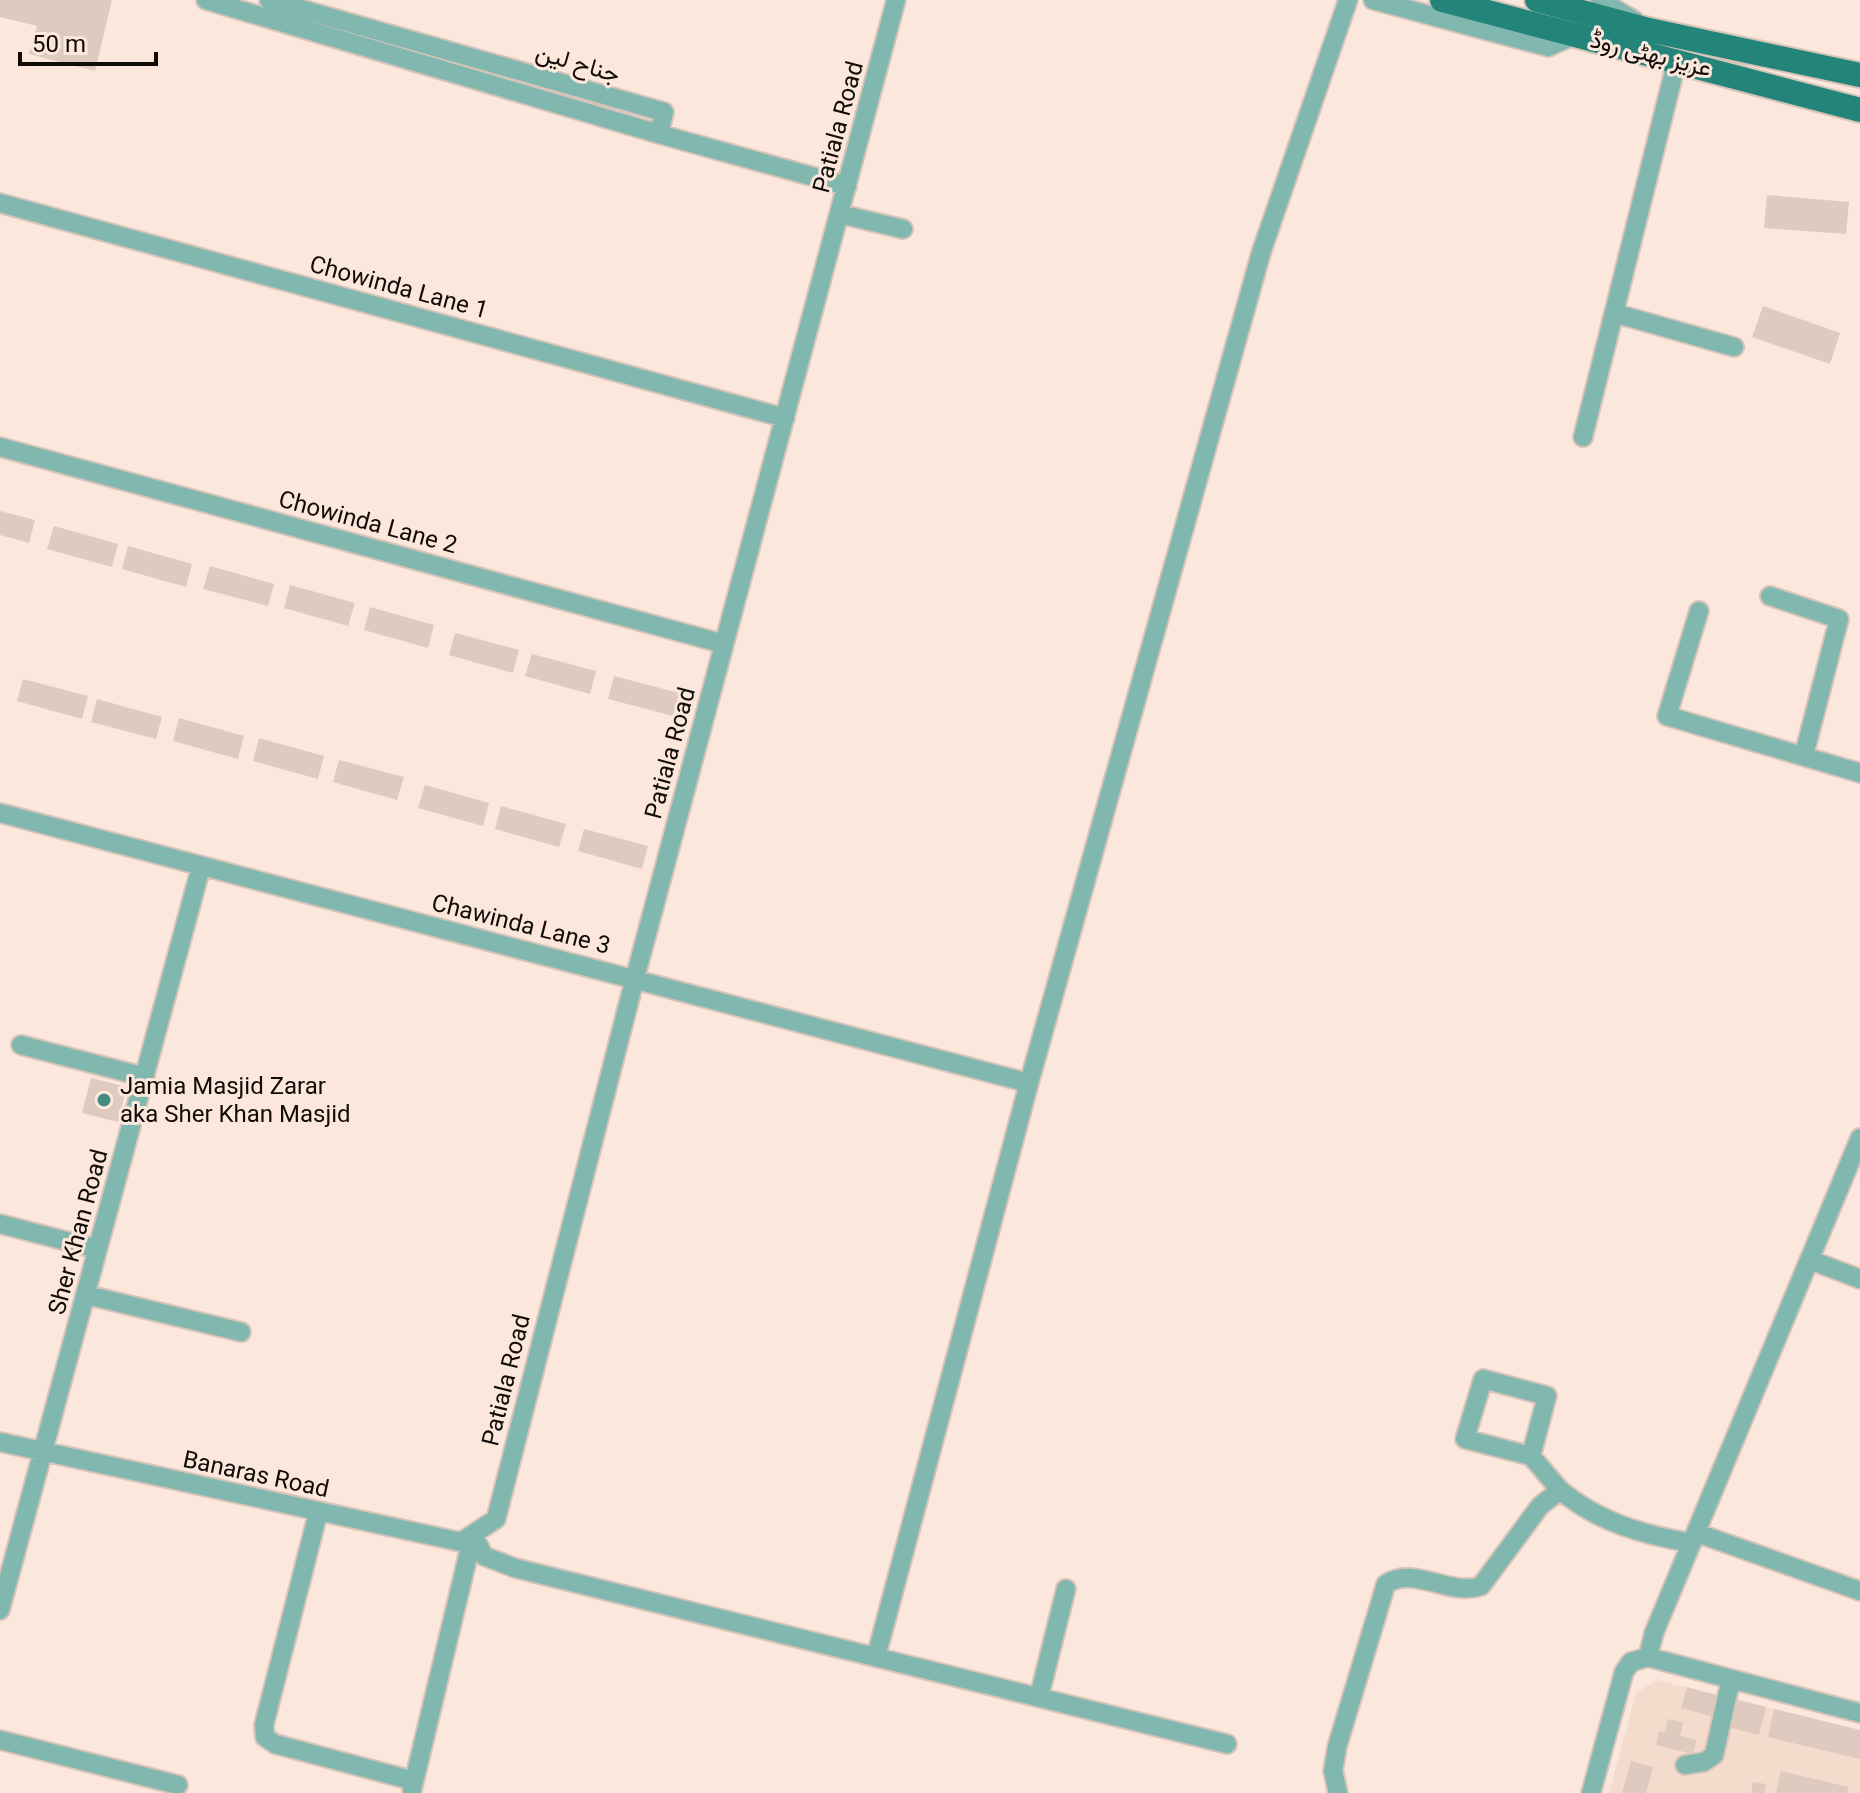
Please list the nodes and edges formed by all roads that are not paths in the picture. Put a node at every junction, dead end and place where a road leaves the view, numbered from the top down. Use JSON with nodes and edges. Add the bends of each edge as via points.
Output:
{"nodes":[{"id":1,"x":206,"y":0,"type":"edge"},
{"id":2,"x":269,"y":0,"type":"edge"},
{"id":3,"x":896,"y":0,"type":"edge"},
{"id":4,"x":1348,"y":0,"type":"edge"},
{"id":5,"x":1373,"y":0,"type":"edge"},
{"id":6,"x":1442,"y":0,"type":"edge"},
{"id":7,"x":1537,"y":0,"type":"edge"},
{"id":8,"x":1600,"y":0,"type":"edge"},
{"id":9,"x":359,"y":26,"type":"junction"},
{"id":10,"x":1649,"y":30,"type":"junction"},
{"id":11,"x":1575,"y":35,"type":"junction"},
{"id":12,"x":354,"y":46,"type":"junction"},
{"id":13,"x":1677,"y":60,"type":"junction"},
{"id":14,"x":490,"y":63,"type":"junction"},
{"id":15,"x":1860,"y":75,"type":"edge"},
{"id":16,"x":485,"y":83,"type":"junction"},
{"id":17,"x":1860,"y":110,"type":"edge"},
{"id":18,"x":659,"y":134,"type":"junction"},
{"id":19,"x":847,"y":186,"type":"junction"},
{"id":20,"x":0,"y":203,"type":"edge"},
{"id":21,"x":840,"y":214,"type":"junction"},
{"id":22,"x":903,"y":229,"type":"dead end"},
{"id":23,"x":1614,"y":313,"type":"junction"},
{"id":24,"x":1734,"y":347,"type":"dead end"},
{"id":25,"x":785,"y":418,"type":"junction"},
{"id":26,"x":1583,"y":437,"type":"dead end"},
{"id":27,"x":0,"y":447,"type":"edge"},
{"id":28,"x":1770,"y":596,"type":"dead end"},
{"id":29,"x":1699,"y":611,"type":"dead end"},
{"id":30,"x":724,"y":644,"type":"junction"},
{"id":31,"x":1804,"y":755,"type":"junction"},
{"id":32,"x":1860,"y":773,"type":"edge"},
{"id":33,"x":0,"y":813,"type":"edge"},
{"id":34,"x":201,"y":867,"type":"junction"},
{"id":35,"x":635,"y":978,"type":"junction"},
{"id":36,"x":21,"y":1045,"type":"dead end"},
{"id":37,"x":145,"y":1077,"type":"junction"},
{"id":38,"x":1029,"y":1083,"type":"junction"},
{"id":39,"x":1860,"y":1138,"type":"edge"},
{"id":40,"x":0,"y":1224,"type":"edge"},
{"id":41,"x":97,"y":1249,"type":"junction"},
{"id":42,"x":1810,"y":1260,"type":"junction"},
{"id":43,"x":1860,"y":1279,"type":"edge"},
{"id":44,"x":87,"y":1295,"type":"junction"},
{"id":45,"x":241,"y":1332,"type":"dead end"},
{"id":46,"x":0,"y":1442,"type":"edge"},
{"id":47,"x":42,"y":1452,"type":"junction"},
{"id":48,"x":1531,"y":1456,"type":"junction"},
{"id":49,"x":1560,"y":1490,"type":"junction"},
{"id":50,"x":318,"y":1513,"type":"junction"},
{"id":51,"x":473,"y":1535,"type":"junction"},
{"id":52,"x":1694,"y":1538,"type":"junction"},
{"id":53,"x":1066,"y":1589,"type":"dead end"},
{"id":54,"x":1860,"y":1591,"type":"edge"},
{"id":55,"x":0,"y":1610,"type":"edge"},
{"id":56,"x":876,"y":1657,"type":"junction"},
{"id":57,"x":1648,"y":1657,"type":"junction"},
{"id":58,"x":1731,"y":1679,"type":"junction"},
{"id":59,"x":1039,"y":1697,"type":"junction"},
{"id":60,"x":1860,"y":1713,"type":"edge"},
{"id":61,"x":0,"y":1740,"type":"edge"},
{"id":62,"x":1227,"y":1744,"type":"dead end"},
{"id":63,"x":1685,"y":1765,"type":"dead end"},
{"id":64,"x":178,"y":1785,"type":"dead end"},
{"id":65,"x":413,"y":1787,"type":"edge"},
{"id":66,"x":1338,"y":1793,"type":"edge"},
{"id":67,"x":1591,"y":1793,"type":"edge"}],
"edges":[{"from":1,"to":12,"type":"street"},
{"from":2,"to":9,"type":"street","name":"جناح لین"},
{"from":3,"to":19,"type":"street","name":"Patiala Road"},
{"from":4,"to":38,"type":"street","via":[[1261,253]]},
{"from":5,"to":11,"type":"street","via":[[1548,47]]},
{"from":6,"to":11,"type":"main road","name":"عزیز بھٹی روڈ"},
{"from":7,"to":10,"type":"main road","name":"عزیز بھٹی روڈ"},
{"from":8,"to":10,"type":"street"},
{"from":9,"to":12,"type":"street"},
{"from":9,"to":14,"type":"street","name":"جناح لین"},
{"from":10,"to":15,"type":"main road","name":"عزیز بھٹی روڈ"},
{"from":11,"to":13,"type":"main road","name":"عزیز بھٹی روڈ"},
{"from":12,"to":16,"type":"street"},
{"from":13,"to":17,"type":"main road","name":"عزیز بھٹی روڈ"},
{"from":13,"to":23,"type":"street"},
{"from":14,"to":16,"type":"street"},
{"from":14,"to":18,"type":"street","name":"جناح لین","via":[[664,112]]},
{"from":16,"to":18,"type":"street"},
{"from":18,"to":19,"type":"street"},
{"from":19,"to":21,"type":"street","name":"Patiala Road"},
{"from":20,"to":25,"type":"street","name":"Chowinda Lane 1"},
{"from":21,"to":22,"type":"street"},
{"from":21,"to":25,"type":"street","name":"Patiala Road"},
{"from":23,"to":24,"type":"street"},
{"from":23,"to":26,"type":"street"},
{"from":25,"to":30,"type":"street","name":"Patiala Road"},
{"from":27,"to":30,"type":"street","name":"Chowinda Lane 2"},
{"from":28,"to":31,"type":"street","via":[[1839,619]]},
{"from":29,"to":31,"type":"street","via":[[1667,716]]},
{"from":30,"to":35,"type":"street","name":"Patiala Road"},
{"from":31,"to":32,"type":"street"},
{"from":33,"to":34,"type":"street","name":"Chawinda Lane 3"},
{"from":34,"to":35,"type":"street","name":"Chawinda Lane 3"},
{"from":34,"to":37,"type":"street","name":"Sher Khan Road"},
{"from":35,"to":38,"type":"street","name":"Chawinda Lane 3"},
{"from":35,"to":51,"type":"street","name":"Patiala Road","via":[[496,1519]]},
{"from":36,"to":37,"type":"street"},
{"from":37,"to":41,"type":"street","name":"Sher Khan Road"},
{"from":38,"to":56,"type":"street"},
{"from":39,"to":42,"type":"street"},
{"from":40,"to":41,"type":"street"},
{"from":41,"to":44,"type":"street","name":"Sher Khan Road"},
{"from":42,"to":43,"type":"street"},
{"from":42,"to":52,"type":"street"},
{"from":44,"to":45,"type":"street"},
{"from":44,"to":47,"type":"street","name":"Sher Khan Road"},
{"from":46,"to":47,"type":"street","name":"Banaras Road"},
{"from":47,"to":50,"type":"street","name":"Banaras Road"},
{"from":47,"to":55,"type":"street","name":"Sher Khan Road"},
{"from":48,"to":48,"type":"street","via":[[1547,1396],[1483,1379],[1465,1439]]},
{"from":48,"to":49,"type":"street"},
{"from":49,"to":52,"type":"street","via":[[1595,1517],[1667,1539]]},
{"from":49,"to":66,"type":"street","via":[[1540,1506],[1481,1586],[1470,1590],[1409,1577],[1386,1584],[1337,1747],[1333,1771]]},
{"from":50,"to":51,"type":"street","name":"Banaras Road","via":[[461,1542]]},
{"from":50,"to":65,"type":"street","via":[[265,1737]]},
{"from":51,"to":56,"type":"street","via":[[484,1556],[515,1568]]},
{"from":51,"to":65,"type":"street"},
{"from":52,"to":54,"type":"street"},
{"from":52,"to":57,"type":"street"},
{"from":53,"to":59,"type":"street"},
{"from":56,"to":59,"type":"street"},
{"from":57,"to":58,"type":"street"},
{"from":57,"to":67,"type":"street","via":[[1631,1662],[1624,1672]]},
{"from":58,"to":60,"type":"street"},
{"from":58,"to":63,"type":"street","via":[[1714,1755]]},
{"from":59,"to":62,"type":"street"},
{"from":61,"to":64,"type":"street"}]}
